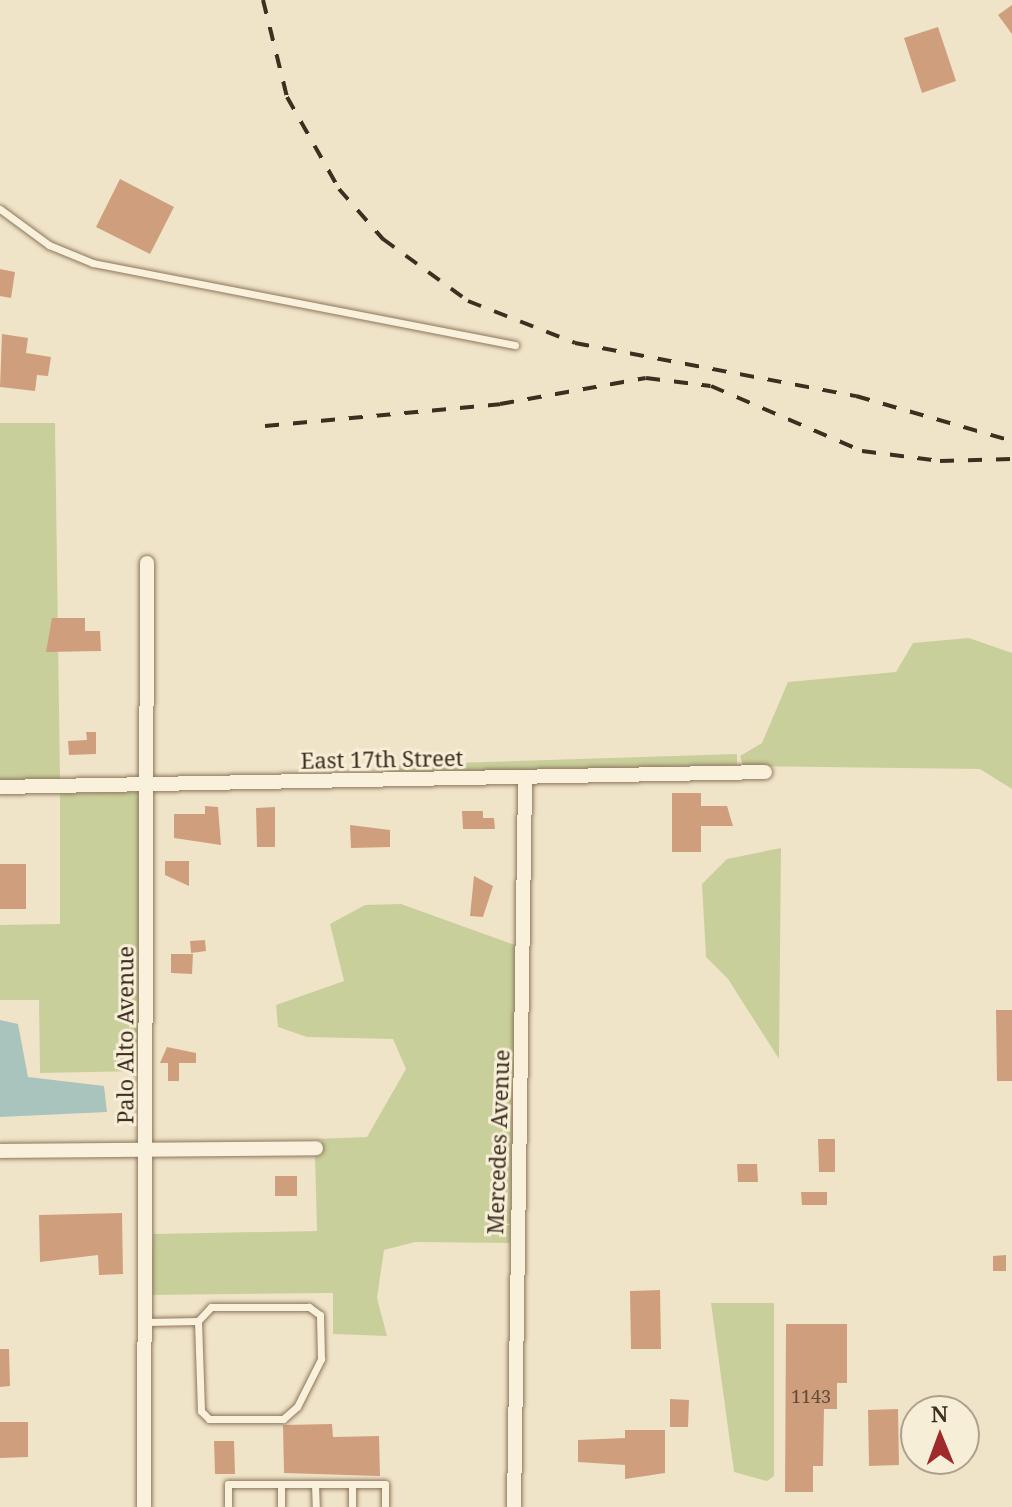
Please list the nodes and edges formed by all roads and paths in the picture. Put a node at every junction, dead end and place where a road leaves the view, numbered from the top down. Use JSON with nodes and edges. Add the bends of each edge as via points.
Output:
{"nodes":[{"id":1,"x":0,"y":209,"type":"edge"},
{"id":2,"x":515,"y":345,"type":"dead end"},
{"id":3,"x":147,"y":563,"type":"dead end"},
{"id":4,"x":765,"y":772,"type":"dead end"},
{"id":5,"x":525,"y":779,"type":"junction"},
{"id":6,"x":145,"y":784,"type":"junction"},
{"id":7,"x":0,"y":787,"type":"edge"},
{"id":8,"x":147,"y":1148,"type":"junction"},
{"id":9,"x":316,"y":1148,"type":"dead end"},
{"id":10,"x":0,"y":1151,"type":"edge"},
{"id":11,"x":198,"y":1321,"type":"junction"},
{"id":12,"x":146,"y":1322,"type":"junction"},
{"id":13,"x":281,"y":1484,"type":"junction"},
{"id":14,"x":315,"y":1484,"type":"junction"},
{"id":15,"x":352,"y":1484,"type":"junction"},
{"id":16,"x":144,"y":1507,"type":"edge"},
{"id":17,"x":228,"y":1507,"type":"edge"},
{"id":18,"x":281,"y":1507,"type":"edge"},
{"id":19,"x":316,"y":1507,"type":"edge"},
{"id":20,"x":352,"y":1507,"type":"edge"},
{"id":21,"x":385,"y":1507,"type":"edge"},
{"id":22,"x":514,"y":1507,"type":"edge"}],
"edges":[{"from":1,"to":2,"type":"lane","via":[[49,245],[93,263]]},
{"from":3,"to":6,"type":"street","name":"Palo Alto Avenue"},
{"from":4,"to":5,"type":"street","name":"East 17th Street"},
{"from":5,"to":6,"type":"street","name":"East 17th Street"},
{"from":5,"to":22,"type":"street","name":"Mercedes Avenue"},
{"from":6,"to":7,"type":"street","name":"East 17th Street"},
{"from":6,"to":8,"type":"street","name":"Palo Alto Avenue"},
{"from":8,"to":9,"type":"street"},
{"from":8,"to":10,"type":"street"},
{"from":8,"to":12,"type":"street","name":"Palo Alto Avenue"},
{"from":11,"to":11,"type":"lane","via":[[201,1411],[209,1419],[283,1419],[297,1407],[321,1359],[320,1315],[309,1307],[211,1307]]},
{"from":11,"to":12,"type":"lane"},
{"from":12,"to":16,"type":"street","name":"Palo Alto Avenue"},
{"from":13,"to":14,"type":"lane"},
{"from":13,"to":17,"type":"lane","via":[[228,1484]]},
{"from":13,"to":18,"type":"lane"},
{"from":14,"to":15,"type":"lane"},
{"from":14,"to":19,"type":"lane"},
{"from":15,"to":20,"type":"lane"},
{"from":15,"to":21,"type":"lane","via":[[385,1484]]}]}
